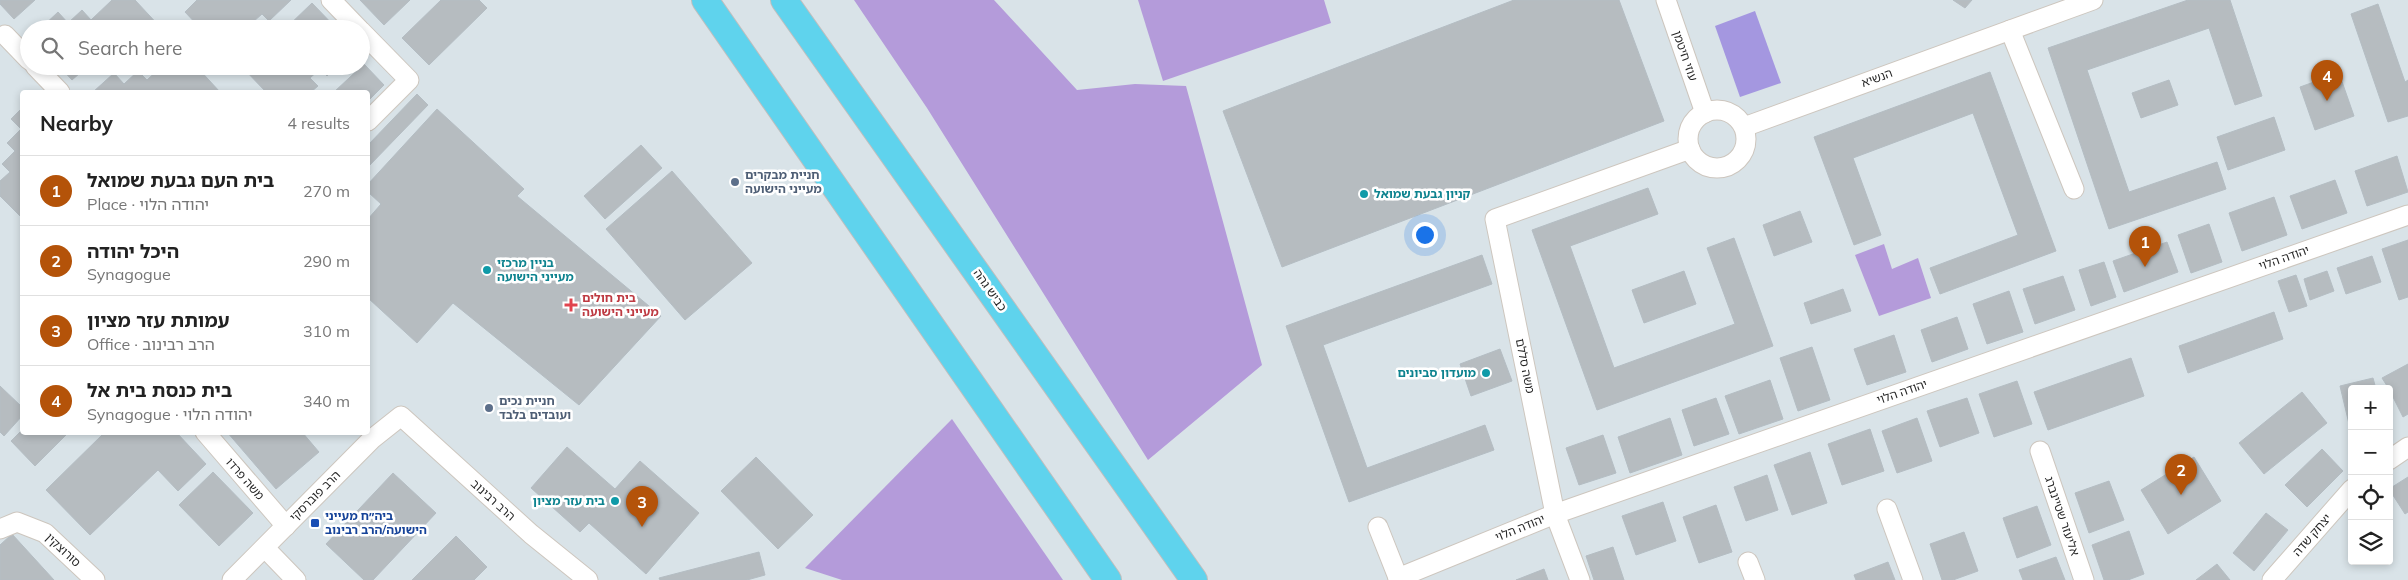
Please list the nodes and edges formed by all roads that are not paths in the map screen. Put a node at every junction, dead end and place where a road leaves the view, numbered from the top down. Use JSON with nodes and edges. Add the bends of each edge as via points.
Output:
{"nodes":[{"id":1,"x":331,"y":0,"type":"edge"},
{"id":2,"x":705,"y":0,"type":"edge"},
{"id":3,"x":784,"y":0,"type":"edge"},
{"id":4,"x":1666,"y":0,"type":"edge"},
{"id":5,"x":2093,"y":0,"type":"edge"},
{"id":6,"x":350,"y":20,"type":"edge"},
{"id":7,"x":2010,"y":30,"type":"junction"},
{"id":8,"x":5,"y":35,"type":"dead end"},
{"id":9,"x":370,"y":40,"type":"edge"},
{"id":10,"x":20,"y":51,"type":"edge"},
{"id":11,"x":44,"y":75,"type":"edge"},
{"id":12,"x":58,"y":90,"type":"edge"},
{"id":13,"x":1705,"y":113,"type":"junction"},
{"id":14,"x":370,"y":119,"type":"edge"},
{"id":15,"x":1744,"y":127,"type":"junction"},
{"id":16,"x":1690,"y":149,"type":"junction"},
{"id":17,"x":2074,"y":190,"type":"dead end"},
{"id":18,"x":2408,"y":215,"type":"edge"},
{"id":19,"x":401,"y":416,"type":"joint"},
{"id":20,"x":208,"y":435,"type":"edge"},
{"id":21,"x":2408,"y":447,"type":"edge"},
{"id":22,"x":2040,"y":451,"type":"dead end"},
{"id":23,"x":2393,"y":457,"type":"edge"},
{"id":24,"x":2348,"y":494,"type":"edge"},
{"id":25,"x":1887,"y":509,"type":"dead end"},
{"id":26,"x":1555,"y":514,"type":"junction"},
{"id":27,"x":286,"y":526,"type":"junction"},
{"id":28,"x":1378,"y":527,"type":"dead end"},
{"id":29,"x":0,"y":529,"type":"edge"},
{"id":30,"x":265,"y":548,"type":"junction"},
{"id":31,"x":1748,"y":562,"type":"dead end"},
{"id":32,"x":1420,"y":574,"type":"edge"},
{"id":33,"x":1398,"y":579,"type":"edge"},
{"id":34,"x":95,"y":580,"type":"edge"},
{"id":35,"x":232,"y":580,"type":"edge"},
{"id":36,"x":296,"y":580,"type":"edge"},
{"id":37,"x":588,"y":580,"type":"edge"},
{"id":38,"x":1108,"y":580,"type":"edge"},
{"id":39,"x":1194,"y":580,"type":"edge"},
{"id":40,"x":1580,"y":580,"type":"edge"},
{"id":41,"x":1755,"y":580,"type":"edge"},
{"id":42,"x":1913,"y":580,"type":"edge"},
{"id":43,"x":2084,"y":580,"type":"edge"},
{"id":44,"x":2272,"y":580,"type":"edge"}],
"edges":[{"from":1,"to":6,"type":"street"},
{"from":2,"to":38,"type":"highway"},
{"from":3,"to":39,"type":"highway","name":"כביש גהה"},
{"from":4,"to":13,"type":"street","name":"עוזי חיטמן"},
{"from":5,"to":7,"type":"street","name":"הנשיא"},
{"from":7,"to":15,"type":"street","name":"הנשיא"},
{"from":7,"to":17,"type":"street"},
{"from":8,"to":10,"type":"street"},
{"from":9,"to":14,"type":"street","via":[[409,80]]},
{"from":11,"to":12,"type":"street"},
{"from":13,"to":15,"type":"street","via":[[1720,110],[1730,113]]},
{"from":13,"to":16,"type":"street","via":[[1696,119],[1689,132]]},
{"from":15,"to":16,"type":"street","via":[[1746,148],[1731,165],[1717,169],[1707,167],[1694,158]]},
{"from":16,"to":26,"type":"street","name":"משה סללם","via":[[1495,219]]},
{"from":18,"to":26,"type":"street","name":"יהודה הלוי"},
{"from":19,"to":27,"type":"street","name":"הרב פוברסקי","via":[[372,439]]},
{"from":19,"to":37,"type":"street","name":"הרב רבינוב","via":[[531,534]]},
{"from":20,"to":27,"type":"street","name":"משה פרדו"},
{"from":21,"to":23,"type":"street"},
{"from":22,"to":43,"type":"street","name":"אליעזר שטיינברג"},
{"from":24,"to":44,"type":"street","name":"יצחק שדה"},
{"from":25,"to":42,"type":"street"},
{"from":26,"to":32,"type":"street","name":"יהודה הלוי"},
{"from":26,"to":40,"type":"street","name":"משה סללם"},
{"from":27,"to":30,"type":"street","name":"הרב פוברסקי"},
{"from":28,"to":33,"type":"street"},
{"from":29,"to":34,"type":"street","name":"סורוצקין","via":[[17,522],[45,532]]},
{"from":30,"to":35,"type":"street","name":"הרב פוברסקי"},
{"from":30,"to":36,"type":"street"},
{"from":31,"to":41,"type":"street"},
{"from":32,"to":33,"type":"street","name":"יהודה הלוי"}]}
